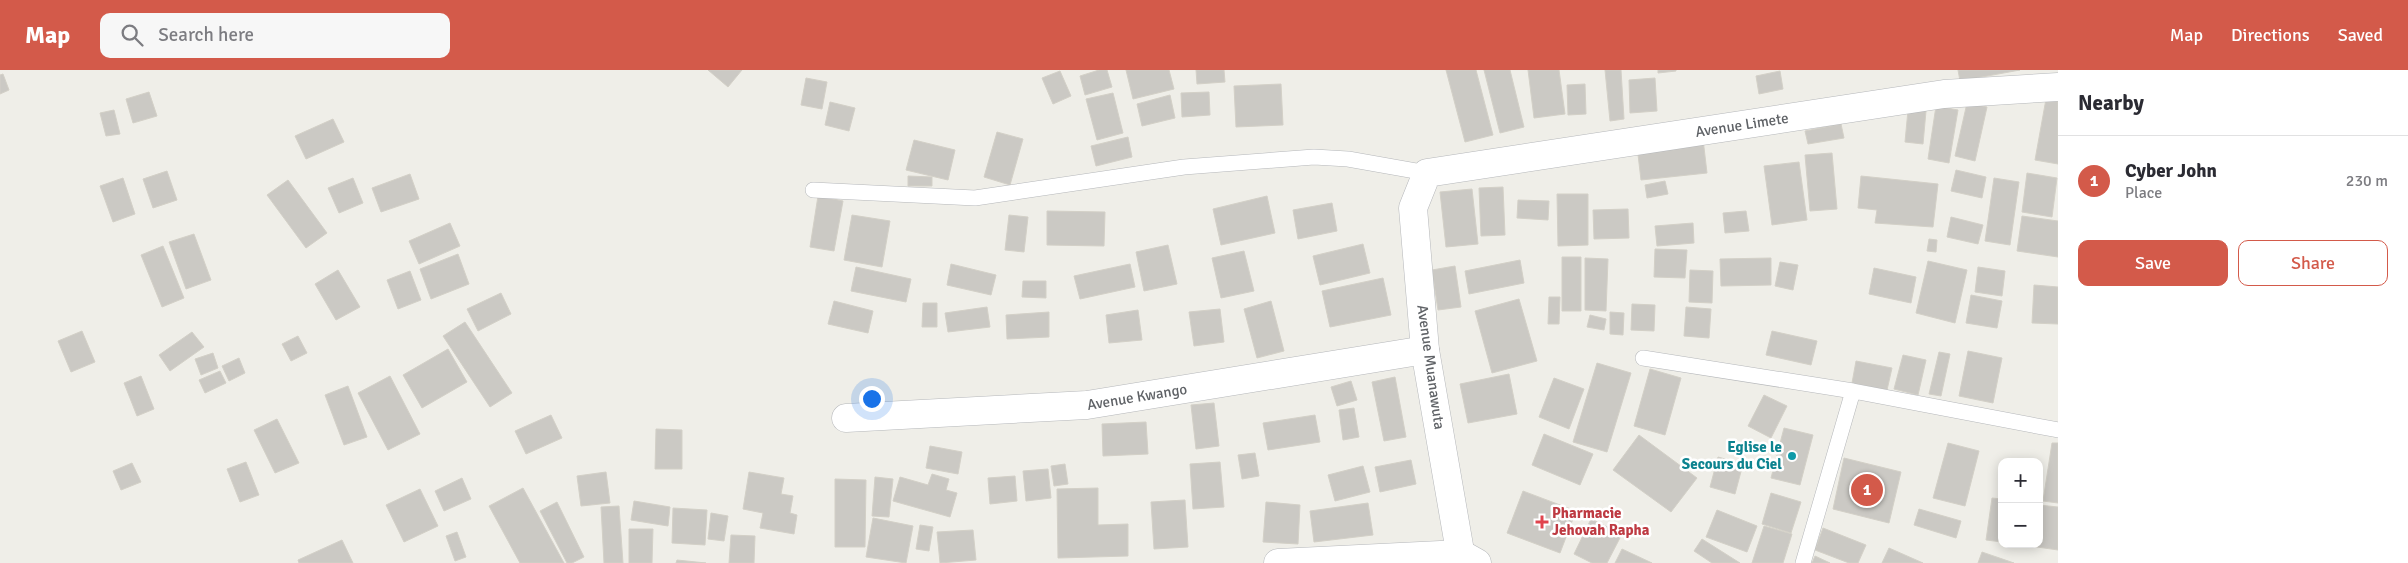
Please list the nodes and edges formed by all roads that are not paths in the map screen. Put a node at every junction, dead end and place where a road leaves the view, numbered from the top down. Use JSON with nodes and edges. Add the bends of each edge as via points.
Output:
{"nodes":[{"id":1,"x":2058,"y":87,"type":"edge"},
{"id":2,"x":1427,"y":173,"type":"junction"},
{"id":3,"x":813,"y":190,"type":"dead end"},
{"id":4,"x":1426,"y":350,"type":"junction"},
{"id":5,"x":1643,"y":358,"type":"dead end"},
{"id":6,"x":1854,"y":391,"type":"junction"},
{"id":7,"x":846,"y":418,"type":"dead end"},
{"id":8,"x":2058,"y":430,"type":"edge"},
{"id":9,"x":1466,"y":560,"type":"edge"},
{"id":10,"x":1278,"y":563,"type":"edge"},
{"id":11,"x":1803,"y":563,"type":"edge"}],
"edges":[{"from":1,"to":2,"type":"street","name":"Avenue Limete","via":[[1944,94]]},
{"from":2,"to":3,"type":"lane","via":[[1348,159],[1314,157],[1184,167],[975,198]]},
{"from":2,"to":4,"type":"street","name":"Avenue Muanawuta","via":[[1412,208]]},
{"from":4,"to":7,"type":"street","name":"Avenue Kwango","via":[[1087,405]]},
{"from":4,"to":9,"type":"street","name":"Avenue Muanawuta"},
{"from":5,"to":6,"type":"lane"},
{"from":6,"to":8,"type":"lane"},
{"from":6,"to":11,"type":"lane"},
{"from":9,"to":10,"type":"street"}]}
